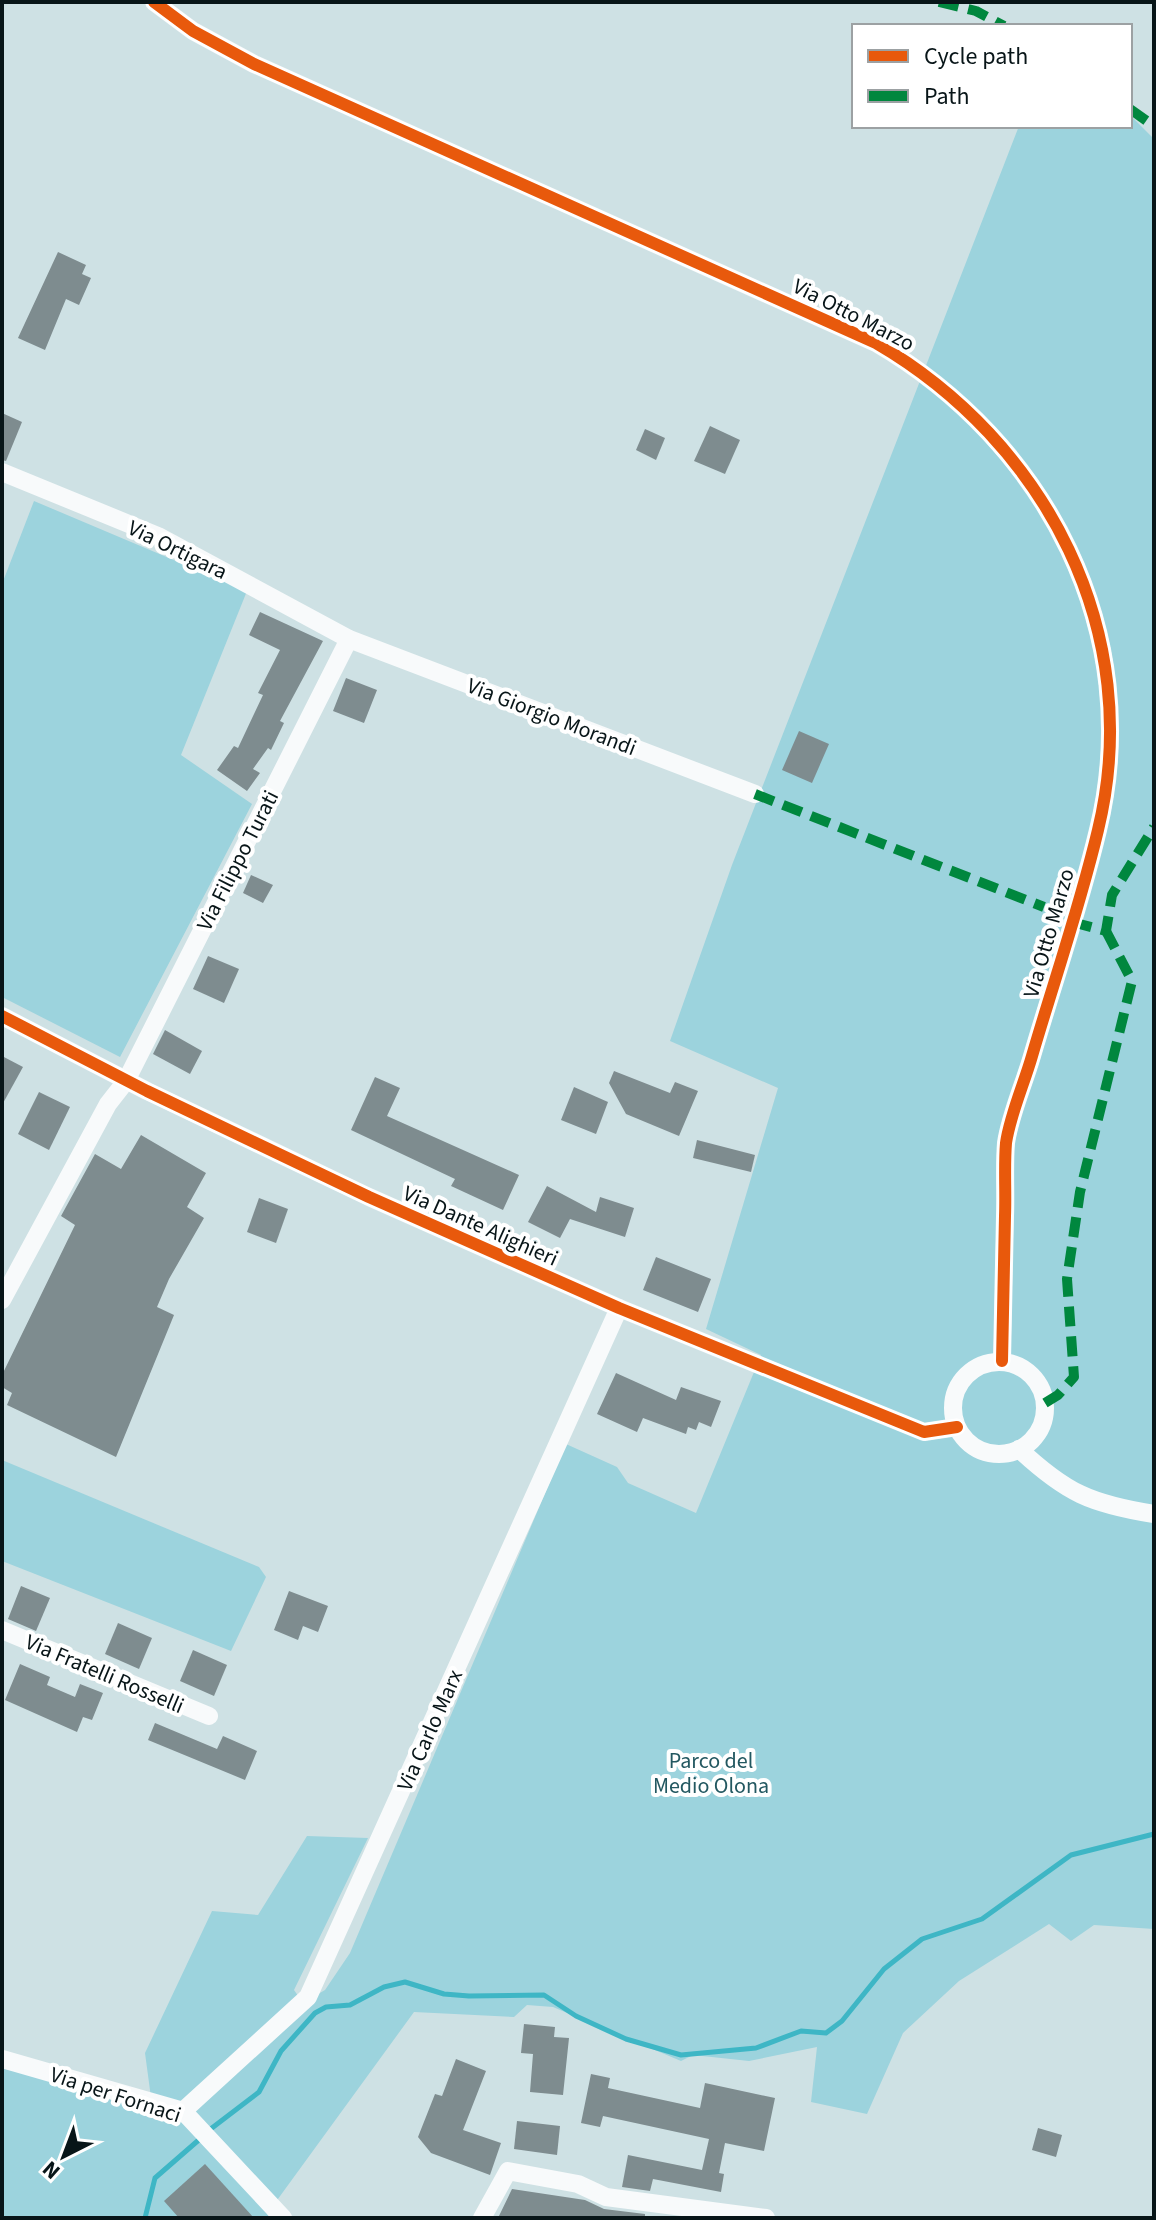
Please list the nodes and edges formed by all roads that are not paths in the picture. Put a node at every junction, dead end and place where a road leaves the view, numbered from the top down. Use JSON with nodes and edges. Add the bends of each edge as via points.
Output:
{"nodes":[{"id":1,"x":154,"y":2,"type":"edge"},
{"id":2,"x":2,"y":472,"type":"edge"},
{"id":3,"x":349,"y":639,"type":"junction"},
{"id":4,"x":755,"y":794,"type":"dead end"},
{"id":5,"x":2,"y":1016,"type":"edge"},
{"id":6,"x":126,"y":1081,"type":"junction"},
{"id":7,"x":2,"y":1300,"type":"edge"},
{"id":8,"x":619,"y":1308,"type":"junction"},
{"id":9,"x":1002,"y":1361,"type":"junction"},
{"id":10,"x":957,"y":1427,"type":"junction"},
{"id":11,"x":1019,"y":1449,"type":"junction"},
{"id":12,"x":1154,"y":1514,"type":"edge"},
{"id":13,"x":2,"y":1630,"type":"edge"},
{"id":14,"x":209,"y":1716,"type":"dead end"},
{"id":15,"x":2,"y":2059,"type":"edge"},
{"id":16,"x":183,"y":2111,"type":"junction"},
{"id":17,"x":283,"y":2218,"type":"edge"},
{"id":18,"x":482,"y":2218,"type":"edge"},
{"id":19,"x":766,"y":2218,"type":"edge"}],
"edges":[{"from":1,"to":9,"type":"street","name":"Via Otto Marzo","via":[[193,31],[254,64],[876,343],[954,397],[1000,442],[1038,492],[1091,607],[1108,701],[1108,764],[1091,858],[1006,1142]]},
{"from":2,"to":3,"type":"street","name":"Via Ortigara","via":[[158,536]]},
{"from":3,"to":4,"type":"street","name":"Via Giorgio Morandi"},
{"from":3,"to":6,"type":"street","name":"Via Filippo Turati"},
{"from":5,"to":6,"type":"street","name":"Via Dante Alighieri"},
{"from":6,"to":7,"type":"street","name":"Via Filippo Turati","via":[[108,1104]]},
{"from":6,"to":8,"type":"street","name":"Via Dante Alighieri"},
{"from":8,"to":10,"type":"street","name":"Via Dante Alighieri","via":[[912,1428],[924,1432]]},
{"from":8,"to":16,"type":"street","name":"Via Carlo Marx","via":[[308,1997]]},
{"from":9,"to":10,"type":"street","via":[[979,1365],[961,1381],[953,1403]]},
{"from":9,"to":11,"type":"street","via":[[1023,1368],[1038,1383],[1045,1403],[1034,1438]]},
{"from":10,"to":11,"type":"street","via":[[972,1446],[995,1454]]},
{"from":11,"to":12,"type":"street","via":[[1051,1479],[1082,1498]]},
{"from":13,"to":14,"type":"street","name":"Via Fratelli Rosselli"},
{"from":15,"to":16,"type":"street","name":"Via per Fornaci"},
{"from":16,"to":17,"type":"street","name":"Via per Fornaci"},
{"from":18,"to":19,"type":"street","via":[[508,2171],[578,2184],[606,2197]]}]}
